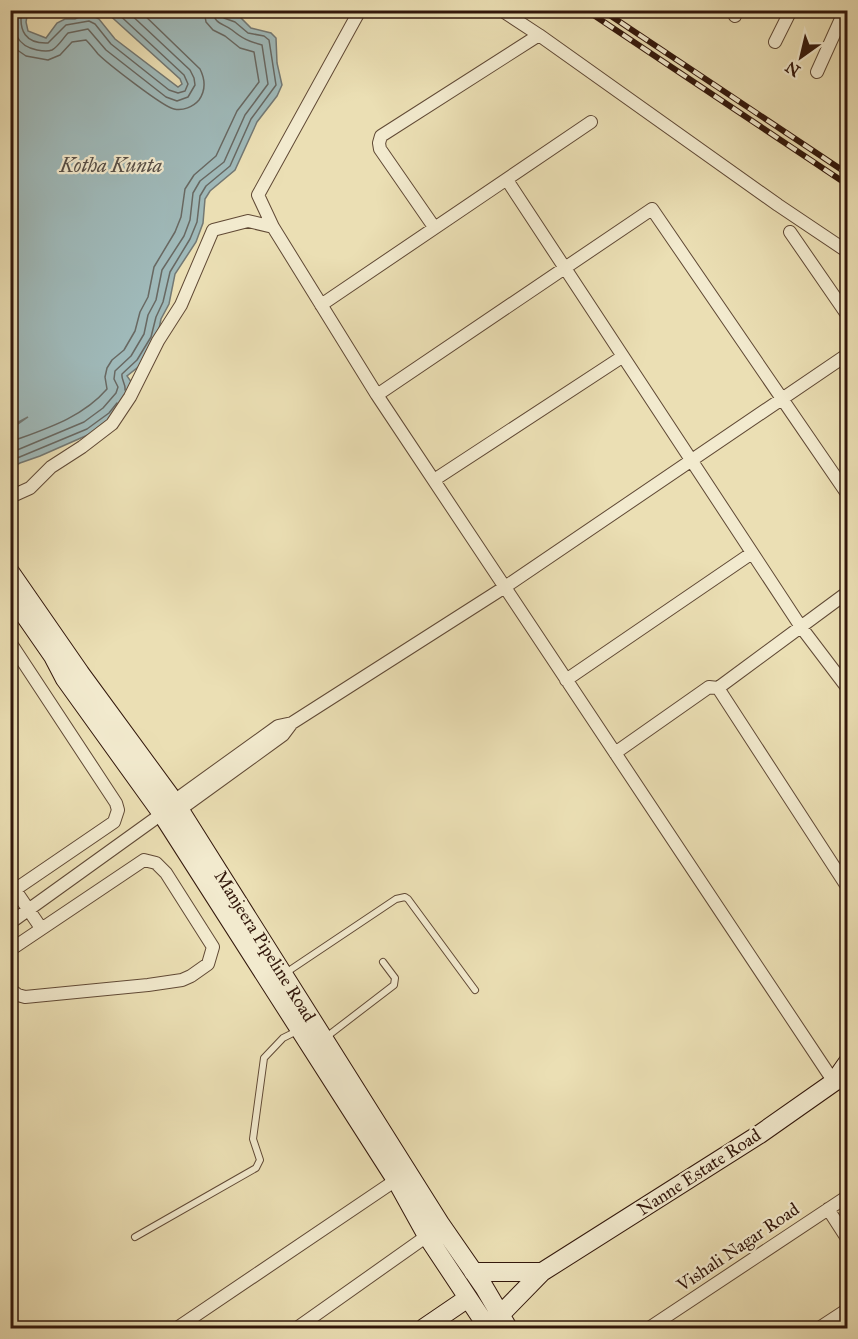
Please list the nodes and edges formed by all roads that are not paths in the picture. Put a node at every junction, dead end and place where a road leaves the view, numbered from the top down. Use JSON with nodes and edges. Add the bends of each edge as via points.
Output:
{"nodes":[{"id":1,"x":360,"y":10,"type":"edge"},
{"id":2,"x":501,"y":10,"type":"edge"},
{"id":3,"x":791,"y":10,"type":"edge"},
{"id":4,"x":844,"y":10,"type":"edge"},
{"id":5,"x":539,"y":34,"type":"junction"},
{"id":6,"x":775,"y":42,"type":"dead end"},
{"id":7,"x":817,"y":72,"type":"dead end"},
{"id":8,"x":591,"y":122,"type":"dead end"},
{"id":9,"x":507,"y":180,"type":"junction"},
{"id":10,"x":273,"y":227,"type":"junction"},
{"id":11,"x":434,"y":227,"type":"junction"},
{"id":12,"x":790,"y":232,"type":"dead end"},
{"id":13,"x":848,"y":252,"type":"edge"},
{"id":14,"x":564,"y":268,"type":"junction"},
{"id":15,"x":321,"y":304,"type":"junction"},
{"id":16,"x":848,"y":316,"type":"edge"},
{"id":17,"x":848,"y":354,"type":"edge"},
{"id":18,"x":622,"y":357,"type":"junction"},
{"id":19,"x":377,"y":395,"type":"junction"},
{"id":20,"x":782,"y":399,"type":"junction"},
{"id":21,"x":690,"y":460,"type":"junction"},
{"id":22,"x":434,"y":480,"type":"junction"},
{"id":23,"x":848,"y":495,"type":"edge"},
{"id":24,"x":10,"y":497,"type":"edge"},
{"id":25,"x":752,"y":553,"type":"junction"},
{"id":26,"x":10,"y":572,"type":"edge"},
{"id":27,"x":505,"y":587,"type":"junction"},
{"id":28,"x":848,"y":592,"type":"edge"},
{"id":29,"x":11,"y":597,"type":"edge"},
{"id":30,"x":801,"y":627,"type":"junction"},
{"id":31,"x":10,"y":642,"type":"edge"},
{"id":32,"x":59,"y":653,"type":"junction"},
{"id":33,"x":566,"y":680,"type":"junction"},
{"id":34,"x":718,"y":688,"type":"junction"},
{"id":35,"x":848,"y":689,"type":"edge"},
{"id":36,"x":615,"y":753,"type":"junction"},
{"id":37,"x":167,"y":812,"type":"junction"},
{"id":38,"x":848,"y":888,"type":"edge"},
{"id":39,"x":12,"y":889,"type":"edge"},
{"id":40,"x":29,"y":910,"type":"junction"},
{"id":41,"x":10,"y":923,"type":"edge"},
{"id":42,"x":41,"y":928,"type":"junction"},
{"id":43,"x":10,"y":950,"type":"edge"},
{"id":44,"x":383,"y":962,"type":"dead end"},
{"id":45,"x":284,"y":975,"type":"junction"},
{"id":46,"x":10,"y":989,"type":"edge"},
{"id":47,"x":475,"y":990,"type":"dead end"},
{"id":48,"x":299,"y":1029,"type":"junction"},
{"id":49,"x":324,"y":1039,"type":"junction"},
{"id":50,"x":848,"y":1062,"type":"edge"},
{"id":51,"x":834,"y":1082,"type":"junction"},
{"id":52,"x":359,"y":1108,"type":"junction"},
{"id":53,"x":396,"y":1180,"type":"junction"},
{"id":54,"x":848,"y":1196,"type":"edge"},
{"id":55,"x":828,"y":1209,"type":"junction"},
{"id":56,"x":427,"y":1236,"type":"junction"},
{"id":57,"x":135,"y":1237,"type":"dead end"},
{"id":58,"x":848,"y":1240,"type":"edge"},
{"id":59,"x":473,"y":1272,"type":"junction"},
{"id":60,"x":542,"y":1272,"type":"junction"},
{"id":61,"x":468,"y":1298,"type":"junction"},
{"id":62,"x":848,"y":1309,"type":"edge"},
{"id":63,"x":504,"y":1322,"type":"edge"},
{"id":64,"x":179,"y":1328,"type":"edge"},
{"id":65,"x":297,"y":1329,"type":"edge"},
{"id":66,"x":424,"y":1329,"type":"edge"},
{"id":67,"x":488,"y":1329,"type":"edge"},
{"id":68,"x":649,"y":1329,"type":"edge"},
{"id":69,"x":819,"y":1329,"type":"edge"}],
"edges":[{"from":1,"to":10,"type":"street","via":[[258,195]]},
{"from":2,"to":5,"type":"street"},
{"from":3,"to":6,"type":"street"},
{"from":4,"to":7,"type":"street"},
{"from":5,"to":11,"type":"street","via":[[381,136],[381,149]]},
{"from":5,"to":13,"type":"street"},
{"from":8,"to":9,"type":"street"},
{"from":9,"to":11,"type":"street"},
{"from":9,"to":14,"type":"street"},
{"from":10,"to":15,"type":"street"},
{"from":10,"to":24,"type":"street","via":[[248,221],[213,230],[181,305],[112,424],[51,467],[30,488]]},
{"from":11,"to":15,"type":"street"},
{"from":12,"to":16,"type":"street"},
{"from":14,"to":18,"type":"street"},
{"from":14,"to":19,"type":"street"},
{"from":14,"to":20,"type":"street","via":[[652,208]]},
{"from":15,"to":19,"type":"street"},
{"from":17,"to":20,"type":"street"},
{"from":18,"to":21,"type":"street"},
{"from":18,"to":22,"type":"street"},
{"from":19,"to":22,"type":"street"},
{"from":20,"to":21,"type":"street"},
{"from":20,"to":23,"type":"street"},
{"from":21,"to":25,"type":"street"},
{"from":21,"to":27,"type":"street"},
{"from":22,"to":27,"type":"street"},
{"from":25,"to":30,"type":"street"},
{"from":25,"to":33,"type":"street"},
{"from":26,"to":32,"type":"main road","name":"Manjeera Pipeline Road"},
{"from":27,"to":33,"type":"street"},
{"from":27,"to":37,"type":"street","via":[[292,723],[278,726]]},
{"from":28,"to":30,"type":"street"},
{"from":29,"to":32,"type":"main road","name":"Manjeera Pipeline Road"},
{"from":30,"to":34,"type":"street"},
{"from":30,"to":35,"type":"street"},
{"from":31,"to":39,"type":"street","via":[[118,810],[114,822]]},
{"from":32,"to":37,"type":"main road","name":"Manjeera Pipeline Road","via":[[65,679]]},
{"from":33,"to":36,"type":"street"},
{"from":34,"to":36,"type":"street","via":[[709,687]]},
{"from":34,"to":38,"type":"street"},
{"from":36,"to":51,"type":"street"},
{"from":37,"to":40,"type":"street"},
{"from":37,"to":45,"type":"main road","name":"Manjeera Pipeline Road"},
{"from":37,"to":48,"type":"main road","name":"Manjeera Pipeline Road"},
{"from":39,"to":40,"type":"street"},
{"from":40,"to":41,"type":"street"},
{"from":40,"to":42,"type":"street"},
{"from":42,"to":43,"type":"street"},
{"from":42,"to":46,"type":"street","via":[[144,860],[150,860],[166,873],[213,947],[208,964],[182,980],[25,997]]},
{"from":44,"to":49,"type":"lane","via":[[395,978],[394,985]]},
{"from":45,"to":47,"type":"lane","via":[[390,903],[405,897]]},
{"from":45,"to":49,"type":"main road","name":"Manjeera Pipeline Road"},
{"from":48,"to":52,"type":"main road","name":"Manjeera Pipeline Road"},
{"from":48,"to":57,"type":"lane","via":[[283,1038],[264,1058],[253,1139],[260,1160],[256,1168]]},
{"from":49,"to":52,"type":"main road","name":"Manjeera Pipeline Road"},
{"from":50,"to":51,"type":"main road","name":"Nanne Estate Road"},
{"from":51,"to":60,"type":"main road","name":"Nanne Estate Road","via":[[760,1134]]},
{"from":52,"to":53,"type":"main road","name":"Manjeera Pipeline Road"},
{"from":52,"to":59,"type":"main road","name":"Manjeera Pipeline Road"},
{"from":53,"to":56,"type":"main road","name":"Manjeera Pipeline Road"},
{"from":53,"to":64,"type":"street"},
{"from":54,"to":55,"type":"street","name":"Vishali Nagar Road"},
{"from":55,"to":58,"type":"street"},
{"from":55,"to":68,"type":"street","name":"Vishali Nagar Road"},
{"from":56,"to":61,"type":"main road","name":"Manjeera Pipeline Road"},
{"from":56,"to":65,"type":"street"},
{"from":59,"to":60,"type":"main road"},
{"from":59,"to":63,"type":"main road","name":"Manjeera Pipeline Road"},
{"from":60,"to":63,"type":"main road","name":"Nanne Estate Road"},
{"from":61,"to":66,"type":"main road"},
{"from":61,"to":67,"type":"main road","name":"Manjeera Pipeline Road"},
{"from":62,"to":69,"type":"street"}]}
